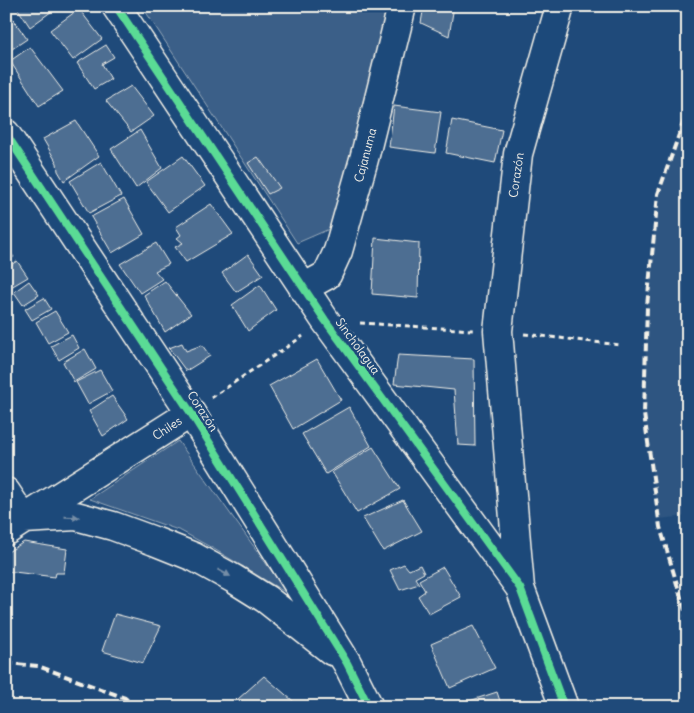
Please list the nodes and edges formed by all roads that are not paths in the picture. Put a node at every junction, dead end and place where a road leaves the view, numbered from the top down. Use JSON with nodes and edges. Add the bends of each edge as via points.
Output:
{"nodes":[{"id":1,"x":116,"y":6,"type":"edge"},
{"id":2,"x":402,"y":6,"type":"edge"},
{"id":3,"x":560,"y":6,"type":"edge"},
{"id":4,"x":6,"y":134,"type":"edge"},
{"id":5,"x":303,"y":288,"type":"junction"},
{"id":6,"x":191,"y":413,"type":"junction"},
{"id":7,"x":6,"y":492,"type":"edge"},
{"id":8,"x":15,"y":525,"type":"edge"},
{"id":9,"x":520,"y":588,"type":"junction"},
{"id":10,"x":346,"y":662,"type":"junction"},
{"id":11,"x":370,"y":707,"type":"edge"},
{"id":12,"x":564,"y":707,"type":"edge"}],
"edges":[{"from":1,"to":5,"type":"street","name":"Sincholagua"},
{"from":2,"to":5,"type":"street","name":"Cajanuma","via":[[367,150],[338,251],[327,275]]},
{"from":3,"to":9,"type":"street","name":"Corazón","via":[[518,154],[498,331]]},
{"from":4,"to":6,"type":"street","name":"Corazón"},
{"from":5,"to":9,"type":"street","name":"Sincholagua"},
{"from":6,"to":8,"type":"street","name":"Chiles"},
{"from":6,"to":10,"type":"street","name":"Corazón"},
{"from":7,"to":8,"type":"street"},
{"from":8,"to":10,"type":"street","name":"Corazón","one_way":true,"via":[[76,516],[154,541],[194,558],[266,599]]},
{"from":9,"to":12,"type":"street","name":"Sincholagua"},
{"from":10,"to":11,"type":"street","name":"Corazón"}]}
